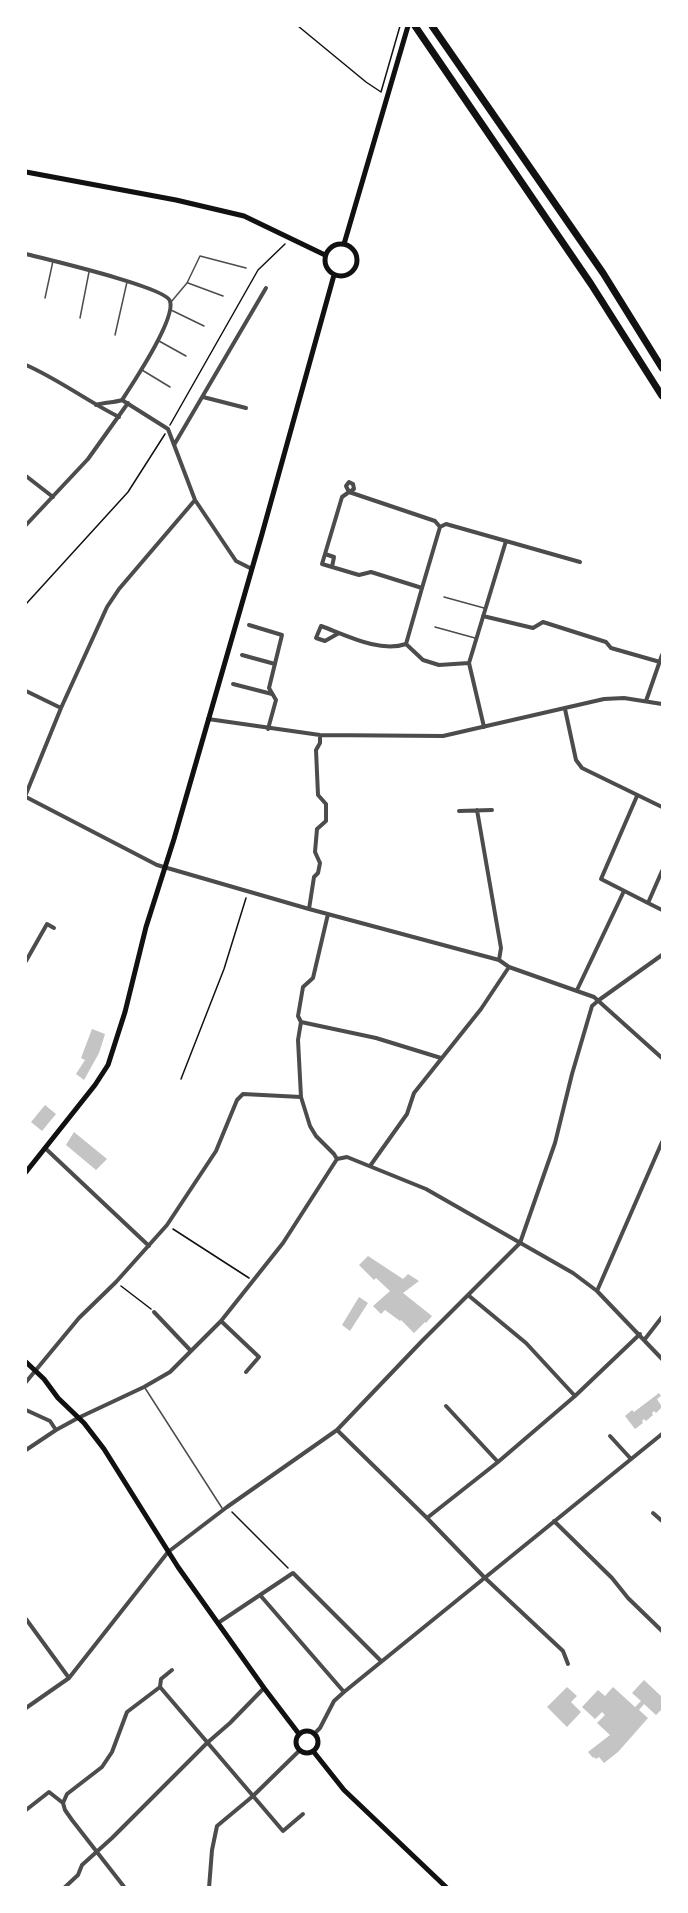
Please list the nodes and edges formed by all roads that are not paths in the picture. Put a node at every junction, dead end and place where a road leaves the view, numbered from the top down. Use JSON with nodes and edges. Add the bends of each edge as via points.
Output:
{"nodes":[{"id":1,"x":408,"y":26,"type":"edge"},
{"id":2,"x":415,"y":26,"type":"edge"},
{"id":3,"x":432,"y":26,"type":"edge"},
{"id":4,"x":26,"y":172,"type":"edge"},
{"id":5,"x":344,"y":244,"type":"junction"},
{"id":6,"x":26,"y":254,"type":"edge"},
{"id":7,"x":325,"y":255,"type":"junction"},
{"id":8,"x":53,"y":261,"type":"junction"},
{"id":9,"x":246,"y":268,"type":"dead end"},
{"id":10,"x":90,"y":271,"type":"junction"},
{"id":11,"x":334,"y":275,"type":"junction"},
{"id":12,"x":127,"y":281,"type":"junction"},
{"id":13,"x":187,"y":283,"type":"junction"},
{"id":14,"x":266,"y":288,"type":"dead end"},
{"id":15,"x":223,"y":296,"type":"dead end"},
{"id":16,"x":45,"y":298,"type":"dead end"},
{"id":17,"x":171,"y":302,"type":"junction"},
{"id":18,"x":170,"y":309,"type":"junction"},
{"id":19,"x":80,"y":318,"type":"dead end"},
{"id":20,"x":204,"y":326,"type":"dead end"},
{"id":21,"x":115,"y":335,"type":"dead end"},
{"id":22,"x":158,"y":341,"type":"junction"},
{"id":23,"x":186,"y":356,"type":"dead end"},
{"id":24,"x":26,"y":365,"type":"edge"},
{"id":25,"x":663,"y":368,"type":"edge"},
{"id":26,"x":141,"y":370,"type":"junction"},
{"id":27,"x":170,"y":387,"type":"dead end"},
{"id":28,"x":663,"y":396,"type":"edge"},
{"id":29,"x":203,"y":397,"type":"junction"},
{"id":30,"x":122,"y":400,"type":"junction"},
{"id":31,"x":128,"y":403,"type":"junction"},
{"id":32,"x":96,"y":405,"type":"junction"},
{"id":33,"x":246,"y":408,"type":"dead end"},
{"id":34,"x":119,"y":417,"type":"junction"},
{"id":35,"x":174,"y":446,"type":"junction"},
{"id":36,"x":26,"y":476,"type":"edge"},
{"id":37,"x":53,"y":497,"type":"junction"},
{"id":38,"x":195,"y":500,"type":"junction"},
{"id":39,"x":26,"y":525,"type":"edge"},
{"id":40,"x":440,"y":527,"type":"junction"},
{"id":41,"x":506,"y":541,"type":"junction"},
{"id":42,"x":325,"y":554,"type":"junction"},
{"id":43,"x":580,"y":562,"type":"dead end"},
{"id":44,"x":332,"y":567,"type":"junction"},
{"id":45,"x":252,"y":569,"type":"junction"},
{"id":46,"x":422,"y":588,"type":"junction"},
{"id":47,"x":444,"y":597,"type":"dead end"},
{"id":48,"x":485,"y":609,"type":"junction"},
{"id":49,"x":483,"y":616,"type":"junction"},
{"id":50,"x":249,"y":625,"type":"dead end"},
{"id":51,"x":435,"y":627,"type":"dead end"},
{"id":52,"x":339,"y":633,"type":"junction"},
{"id":53,"x":476,"y":639,"type":"junction"},
{"id":54,"x":406,"y":644,"type":"junction"},
{"id":55,"x":242,"y":655,"type":"dead end"},
{"id":56,"x":663,"y":655,"type":"edge"},
{"id":57,"x":660,"y":662,"type":"junction"},
{"id":58,"x":469,"y":663,"type":"junction"},
{"id":59,"x":275,"y":664,"type":"junction"},
{"id":60,"x":232,"y":684,"type":"dead end"},
{"id":61,"x":26,"y":691,"type":"edge"},
{"id":62,"x":273,"y":694,"type":"junction"},
{"id":63,"x":646,"y":701,"type":"junction"},
{"id":64,"x":663,"y":705,"type":"edge"},
{"id":65,"x":61,"y":708,"type":"junction"},
{"id":66,"x":565,"y":709,"type":"junction"},
{"id":67,"x":208,"y":719,"type":"junction"},
{"id":68,"x":484,"y":727,"type":"junction"},
{"id":69,"x":268,"y":729,"type":"junction"},
{"id":70,"x":320,"y":735,"type":"junction"},
{"id":71,"x":26,"y":795,"type":"edge"},
{"id":72,"x":637,"y":795,"type":"junction"},
{"id":73,"x":663,"y":807,"type":"edge"},
{"id":74,"x":477,"y":810,"type":"junction"},
{"id":75,"x":492,"y":810,"type":"dead end"},
{"id":76,"x":459,"y":811,"type":"dead end"},
{"id":77,"x":166,"y":866,"type":"junction"},
{"id":78,"x":663,"y":871,"type":"edge"},
{"id":79,"x":624,"y":891,"type":"junction"},
{"id":80,"x":648,"y":903,"type":"junction"},
{"id":81,"x":309,"y":909,"type":"junction"},
{"id":82,"x":663,"y":910,"type":"edge"},
{"id":83,"x":328,"y":914,"type":"junction"},
{"id":84,"x":54,"y":928,"type":"dead end"},
{"id":85,"x":663,"y":955,"type":"edge"},
{"id":86,"x":499,"y":960,"type":"junction"},
{"id":87,"x":26,"y":961,"type":"edge"},
{"id":88,"x":508,"y":967,"type":"junction"},
{"id":89,"x":577,"y":990,"type":"junction"},
{"id":90,"x":598,"y":1000,"type":"junction"},
{"id":91,"x":301,"y":1022,"type":"junction"},
{"id":92,"x":441,"y":1058,"type":"junction"},
{"id":93,"x":663,"y":1058,"type":"edge"},
{"id":94,"x":301,"y":1097,"type":"junction"},
{"id":95,"x":663,"y":1142,"type":"edge"},
{"id":96,"x":45,"y":1148,"type":"junction"},
{"id":97,"x":337,"y":1159,"type":"junction"},
{"id":98,"x":370,"y":1166,"type":"junction"},
{"id":99,"x":26,"y":1172,"type":"edge"},
{"id":100,"x":520,"y":1243,"type":"junction"},
{"id":101,"x":149,"y":1246,"type":"junction"},
{"id":102,"x":597,"y":1291,"type":"junction"},
{"id":103,"x":468,"y":1295,"type":"junction"},
{"id":104,"x":154,"y":1312,"type":"road end"},
{"id":105,"x":663,"y":1317,"type":"edge"},
{"id":106,"x":221,"y":1321,"type":"junction"},
{"id":107,"x":640,"y":1334,"type":"junction"},
{"id":108,"x":645,"y":1339,"type":"junction"},
{"id":109,"x":191,"y":1351,"type":"junction"},
{"id":110,"x":663,"y":1359,"type":"edge"},
{"id":111,"x":26,"y":1362,"type":"edge"},
{"id":112,"x":34,"y":1370,"type":"junction"},
{"id":113,"x":246,"y":1372,"type":"dead end"},
{"id":114,"x":26,"y":1383,"type":"edge"},
{"id":115,"x":144,"y":1387,"type":"junction"},
{"id":116,"x":575,"y":1396,"type":"junction"},
{"id":117,"x":446,"y":1406,"type":"dead end"},
{"id":118,"x":26,"y":1410,"type":"edge"},
{"id":119,"x":78,"y":1418,"type":"junction"},
{"id":120,"x":56,"y":1430,"type":"junction"},
{"id":121,"x":337,"y":1430,"type":"junction"},
{"id":122,"x":663,"y":1434,"type":"edge"},
{"id":123,"x":610,"y":1436,"type":"dead end"},
{"id":124,"x":26,"y":1450,"type":"edge"},
{"id":125,"x":631,"y":1459,"type":"junction"},
{"id":126,"x":498,"y":1462,"type":"junction"},
{"id":127,"x":225,"y":1509,"type":"junction"},
{"id":128,"x":653,"y":1513,"type":"dead end"},
{"id":129,"x":427,"y":1518,"type":"junction"},
{"id":130,"x":554,"y":1521,"type":"junction"},
{"id":131,"x":663,"y":1521,"type":"edge"},
{"id":132,"x":168,"y":1552,"type":"junction"},
{"id":133,"x":484,"y":1577,"type":"junction"},
{"id":134,"x":260,"y":1595,"type":"junction"},
{"id":135,"x":26,"y":1619,"type":"edge"},
{"id":136,"x":218,"y":1623,"type":"junction"},
{"id":137,"x":663,"y":1632,"type":"edge"},
{"id":138,"x":381,"y":1661,"type":"junction"},
{"id":139,"x":568,"y":1664,"type":"dead end"},
{"id":140,"x":172,"y":1670,"type":"dead end"},
{"id":141,"x":69,"y":1678,"type":"junction"},
{"id":142,"x":160,"y":1687,"type":"junction"},
{"id":143,"x":264,"y":1688,"type":"junction"},
{"id":144,"x":344,"y":1692,"type":"junction"},
{"id":145,"x":26,"y":1708,"type":"edge"},
{"id":146,"x":315,"y":1733,"type":"junction"},
{"id":147,"x":300,"y":1734,"type":"junction"},
{"id":148,"x":207,"y":1743,"type":"junction"},
{"id":149,"x":300,"y":1750,"type":"junction"},
{"id":150,"x":313,"y":1751,"type":"junction"},
{"id":151,"x":253,"y":1796,"type":"junction"},
{"id":152,"x":63,"y":1803,"type":"junction"},
{"id":153,"x":26,"y":1810,"type":"edge"},
{"id":154,"x":303,"y":1814,"type":"dead end"},
{"id":155,"x":98,"y":1852,"type":"junction"},
{"id":156,"x":64,"y":1887,"type":"edge"},
{"id":157,"x":125,"y":1887,"type":"edge"},
{"id":158,"x":209,"y":1887,"type":"edge"},
{"id":159,"x":447,"y":1887,"type":"edge"}],
"edges":[{"from":1,"to":5,"type":"main road"},
{"from":2,"to":28,"type":"highway"},
{"from":3,"to":25,"type":"highway","via":[[603,273]]},
{"from":4,"to":7,"type":"main road","via":[[244,216]]},
{"from":5,"to":7,"type":"main road","via":[[331,247]]},
{"from":5,"to":11,"type":"main road","via":[[354,250],[357,265],[350,274]]},
{"from":6,"to":8,"type":"street"},
{"from":7,"to":11,"type":"main road","via":[[327,269]]},
{"from":8,"to":10,"type":"street"},
{"from":8,"to":16,"type":"lane"},
{"from":9,"to":13,"type":"lane","via":[[201,256]]},
{"from":10,"to":12,"type":"street"},
{"from":10,"to":19,"type":"lane"},
{"from":11,"to":45,"type":"main road"},
{"from":12,"to":17,"type":"street","via":[[158,291]]},
{"from":12,"to":21,"type":"lane"},
{"from":13,"to":15,"type":"lane"},
{"from":13,"to":17,"type":"lane"},
{"from":14,"to":29,"type":"street"},
{"from":17,"to":18,"type":"street"},
{"from":18,"to":20,"type":"lane"},
{"from":18,"to":22,"type":"street"},
{"from":22,"to":23,"type":"lane"},
{"from":22,"to":26,"type":"street"},
{"from":24,"to":32,"type":"street"},
{"from":26,"to":27,"type":"lane"},
{"from":26,"to":30,"type":"street"},
{"from":29,"to":33,"type":"street"},
{"from":29,"to":35,"type":"street"},
{"from":30,"to":31,"type":"street"},
{"from":30,"to":32,"type":"street"},
{"from":31,"to":34,"type":"street"},
{"from":31,"to":35,"type":"street","via":[[168,429]]},
{"from":32,"to":34,"type":"street"},
{"from":34,"to":37,"type":"street"},
{"from":35,"to":38,"type":"street"},
{"from":36,"to":37,"type":"street"},
{"from":37,"to":39,"type":"street"},
{"from":38,"to":45,"type":"street","via":[[236,561]]},
{"from":38,"to":65,"type":"street","via":[[107,607]]},
{"from":40,"to":41,"type":"street","via":[[446,524]]},
{"from":40,"to":42,"type":"street","via":[[435,521],[349,492],[342,497]]},
{"from":40,"to":46,"type":"street"},
{"from":41,"to":43,"type":"street"},
{"from":41,"to":48,"type":"street"},
{"from":42,"to":44,"type":"street","via":[[334,557]]},
{"from":42,"to":44,"type":"street","via":[[322,564]]},
{"from":44,"to":46,"type":"street","via":[[359,575],[371,572]]},
{"from":45,"to":67,"type":"main road"},
{"from":46,"to":54,"type":"street"},
{"from":47,"to":48,"type":"lane"},
{"from":48,"to":49,"type":"street"},
{"from":49,"to":53,"type":"street"},
{"from":49,"to":57,"type":"street","via":[[533,628],[543,622]]},
{"from":50,"to":59,"type":"street","via":[[282,635]]},
{"from":51,"to":53,"type":"lane"},
{"from":52,"to":52,"type":"street","via":[[325,641],[316,638],[321,626]]},
{"from":52,"to":54,"type":"street","via":[[394,648]]},
{"from":53,"to":58,"type":"street"},
{"from":54,"to":58,"type":"street","via":[[423,660]]},
{"from":55,"to":59,"type":"street"},
{"from":56,"to":57,"type":"street"},
{"from":57,"to":63,"type":"street"},
{"from":58,"to":68,"type":"street"},
{"from":59,"to":62,"type":"street","via":[[269,688]]},
{"from":60,"to":62,"type":"street"},
{"from":61,"to":65,"type":"street"},
{"from":62,"to":69,"type":"street","via":[[276,700]]},
{"from":63,"to":64,"type":"street"},
{"from":63,"to":66,"type":"street","via":[[604,699]]},
{"from":65,"to":71,"type":"street"},
{"from":66,"to":68,"type":"street"},
{"from":66,"to":72,"type":"street","via":[[576,760],[582,768]]},
{"from":67,"to":69,"type":"street"},
{"from":67,"to":77,"type":"main road"},
{"from":68,"to":70,"type":"street","via":[[443,736]]},
{"from":69,"to":70,"type":"street"},
{"from":70,"to":81,"type":"street","via":[[321,743],[316,750],[318,795],[326,804],[326,821],[317,829],[315,852],[320,862]]},
{"from":71,"to":77,"type":"street","via":[[157,865]]},
{"from":72,"to":73,"type":"street"},
{"from":72,"to":79,"type":"street","via":[[601,879]]},
{"from":74,"to":75,"type":"street"},
{"from":74,"to":76,"type":"street"},
{"from":74,"to":86,"type":"street","via":[[501,948]]},
{"from":77,"to":81,"type":"street"},
{"from":77,"to":96,"type":"main road","via":[[108,1065]]},
{"from":78,"to":80,"type":"street"},
{"from":79,"to":80,"type":"street"},
{"from":79,"to":89,"type":"street"},
{"from":80,"to":82,"type":"street"},
{"from":81,"to":83,"type":"street"},
{"from":83,"to":86,"type":"street"},
{"from":83,"to":91,"type":"street","via":[[313,978],[303,987],[298,1016]]},
{"from":84,"to":87,"type":"street","via":[[47,924]]},
{"from":85,"to":90,"type":"street"},
{"from":86,"to":88,"type":"street"},
{"from":88,"to":89,"type":"street"},
{"from":88,"to":92,"type":"street","via":[[481,1009]]},
{"from":89,"to":90,"type":"street"},
{"from":90,"to":93,"type":"street"},
{"from":90,"to":100,"type":"street","via":[[592,1006],[555,1143]]},
{"from":91,"to":92,"type":"street","via":[[376,1038]]},
{"from":91,"to":94,"type":"street"},
{"from":92,"to":98,"type":"street","via":[[414,1093],[407,1114]]},
{"from":94,"to":97,"type":"street","via":[[310,1126]]},
{"from":94,"to":101,"type":"street","via":[[243,1094],[216,1151]]},
{"from":95,"to":102,"type":"street"},
{"from":96,"to":99,"type":"main road"},
{"from":96,"to":101,"type":"street"},
{"from":97,"to":98,"type":"street","via":[[347,1157]]},
{"from":97,"to":106,"type":"street","via":[[283,1243]]},
{"from":98,"to":100,"type":"street","via":[[426,1189]]},
{"from":100,"to":102,"type":"street"},
{"from":100,"to":103,"type":"street"},
{"from":101,"to":112,"type":"street"},
{"from":102,"to":107,"type":"street"},
{"from":103,"to":116,"type":"street","via":[[526,1343]]},
{"from":103,"to":121,"type":"street"},
{"from":104,"to":109,"type":"street"},
{"from":105,"to":108,"type":"street"},
{"from":106,"to":109,"type":"street"},
{"from":106,"to":113,"type":"street","via":[[259,1358]]},
{"from":107,"to":108,"type":"street"},
{"from":107,"to":116,"type":"street"},
{"from":108,"to":110,"type":"street"},
{"from":109,"to":115,"type":"street","via":[[170,1372]]},
{"from":111,"to":112,"type":"main road"},
{"from":112,"to":114,"type":"street"},
{"from":112,"to":119,"type":"main road"},
{"from":115,"to":119,"type":"street"},
{"from":115,"to":127,"type":"lane"},
{"from":116,"to":126,"type":"street"},
{"from":117,"to":126,"type":"street"},
{"from":118,"to":120,"type":"street","via":[[50,1421]]},
{"from":119,"to":120,"type":"street"},
{"from":119,"to":132,"type":"main road","via":[[104,1449]]},
{"from":120,"to":124,"type":"street"},
{"from":121,"to":127,"type":"street"},
{"from":121,"to":129,"type":"street"},
{"from":122,"to":125,"type":"street"},
{"from":123,"to":125,"type":"street"},
{"from":125,"to":130,"type":"street"},
{"from":126,"to":129,"type":"street"},
{"from":127,"to":132,"type":"street"},
{"from":128,"to":131,"type":"street"},
{"from":129,"to":133,"type":"street"},
{"from":130,"to":133,"type":"street"},
{"from":130,"to":137,"type":"street"},
{"from":132,"to":136,"type":"main road"},
{"from":132,"to":141,"type":"street"},
{"from":133,"to":138,"type":"street"},
{"from":133,"to":139,"type":"street","via":[[563,1651]]},
{"from":134,"to":136,"type":"street"},
{"from":134,"to":138,"type":"street","via":[[293,1573]]},
{"from":134,"to":144,"type":"street"},
{"from":135,"to":141,"type":"street"},
{"from":136,"to":143,"type":"main road"},
{"from":138,"to":144,"type":"street"},
{"from":140,"to":142,"type":"street","via":[[161,1678]]},
{"from":141,"to":145,"type":"street"},
{"from":142,"to":148,"type":"street"},
{"from":142,"to":152,"type":"street","via":[[127,1712],[102,1767],[68,1794]]},
{"from":143,"to":147,"type":"main road"},
{"from":143,"to":148,"type":"street"},
{"from":144,"to":146,"type":"street"},
{"from":146,"to":147,"type":"main road","via":[[307,1730]]},
{"from":146,"to":150,"type":"main road","via":[[319,1741]]},
{"from":147,"to":149,"type":"main road","via":[[296,1740]]},
{"from":148,"to":151,"type":"street"},
{"from":148,"to":155,"type":"street"},
{"from":149,"to":150,"type":"main road"},
{"from":149,"to":151,"type":"street"},
{"from":150,"to":159,"type":"main road","via":[[344,1790]]},
{"from":151,"to":154,"type":"street","via":[[283,1831]]},
{"from":151,"to":158,"type":"street","via":[[217,1826]]},
{"from":152,"to":153,"type":"street","via":[[49,1792]]},
{"from":152,"to":155,"type":"street"},
{"from":155,"to":156,"type":"street"},
{"from":155,"to":157,"type":"street"}]}
